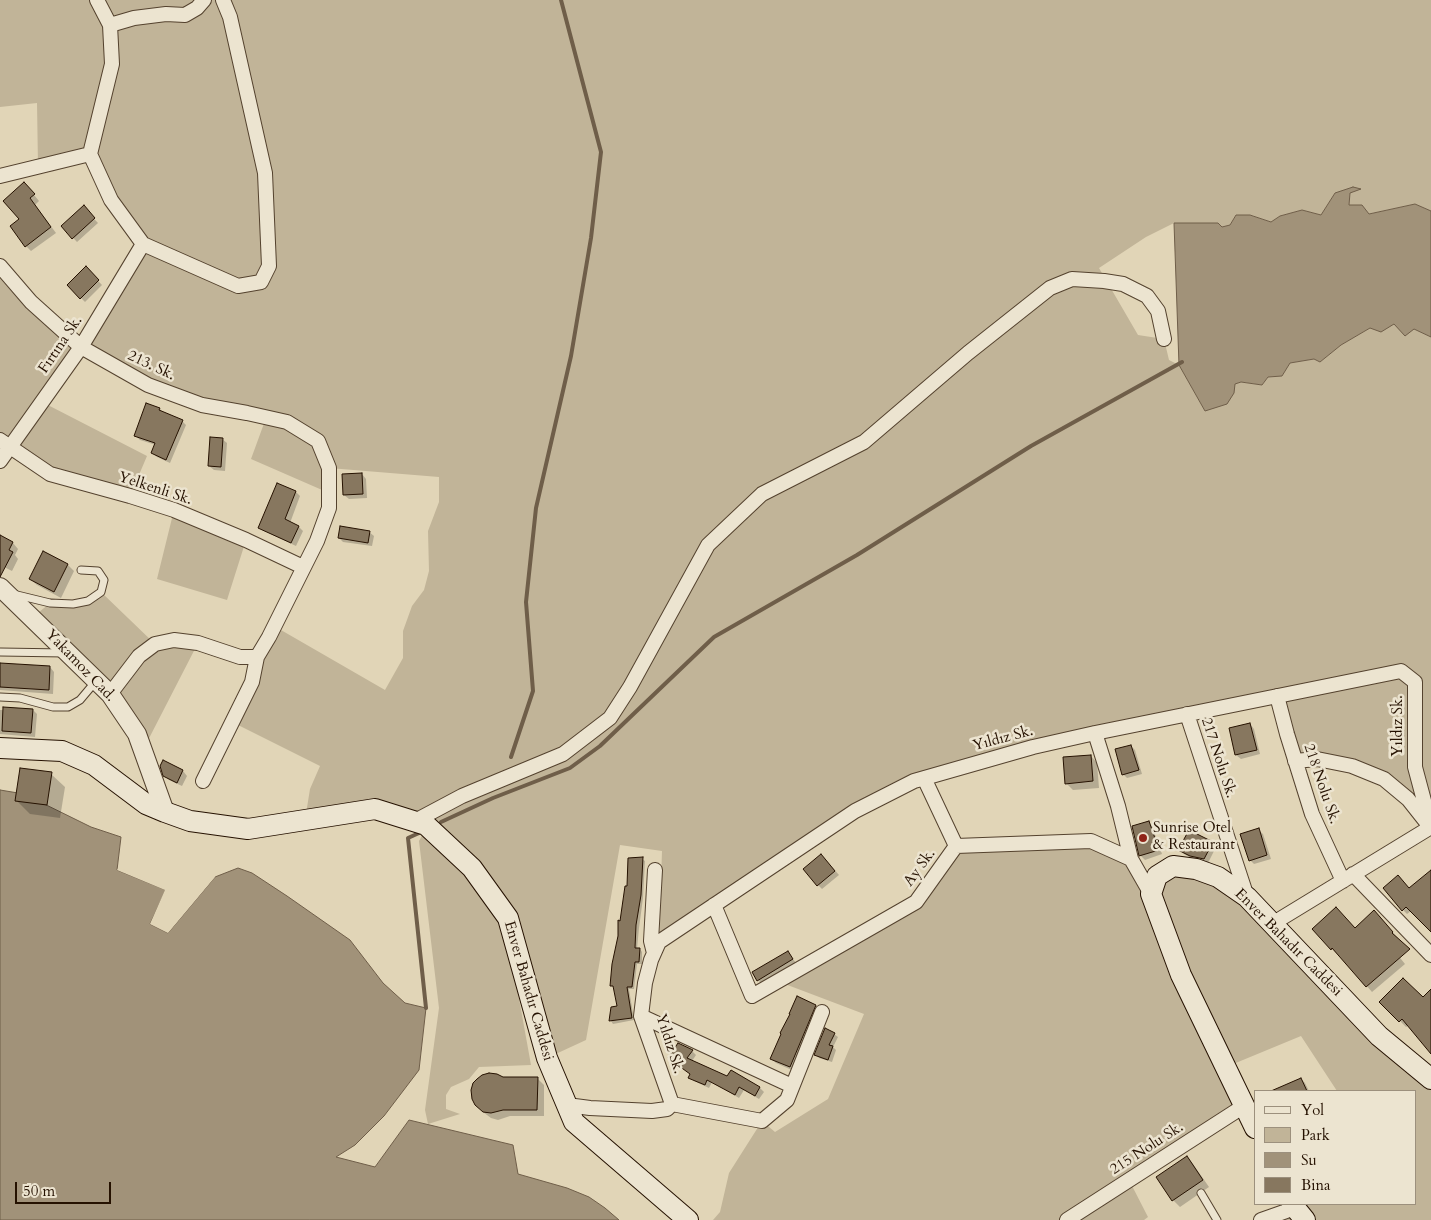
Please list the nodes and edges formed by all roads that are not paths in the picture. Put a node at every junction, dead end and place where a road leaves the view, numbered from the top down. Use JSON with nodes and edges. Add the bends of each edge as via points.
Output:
{"nodes":[{"id":1,"x":97,"y":0,"type":"edge"},
{"id":2,"x":204,"y":0,"type":"edge"},
{"id":3,"x":223,"y":0,"type":"edge"},
{"id":4,"x":110,"y":25,"type":"junction"},
{"id":5,"x":90,"y":154,"type":"junction"},
{"id":6,"x":0,"y":176,"type":"edge"},
{"id":7,"x":143,"y":244,"type":"junction"},
{"id":8,"x":0,"y":266,"type":"edge"},
{"id":9,"x":1164,"y":339,"type":"dead end"},
{"id":10,"x":80,"y":347,"type":"junction"},
{"id":11,"x":5,"y":444,"type":"edge"},
{"id":12,"x":0,"y":461,"type":"edge"},
{"id":13,"x":303,"y":567,"type":"junction"},
{"id":14,"x":80,"y":570,"type":"dead end"},
{"id":15,"x":3,"y":590,"type":"edge"},
{"id":16,"x":0,"y":652,"type":"edge"},
{"id":17,"x":68,"y":653,"type":"junction"},
{"id":18,"x":257,"y":657,"type":"junction"},
{"id":19,"x":97,"y":681,"type":"junction"},
{"id":20,"x":110,"y":694,"type":"junction"},
{"id":21,"x":1277,"y":696,"type":"junction"},
{"id":22,"x":0,"y":697,"type":"edge"},
{"id":23,"x":1187,"y":714,"type":"junction"},
{"id":24,"x":1095,"y":733,"type":"junction"},
{"id":25,"x":0,"y":748,"type":"edge"},
{"id":26,"x":1295,"y":761,"type":"junction"},
{"id":27,"x":924,"y":778,"type":"junction"},
{"id":28,"x":204,"y":781,"type":"dead end"},
{"id":29,"x":165,"y":812,"type":"junction"},
{"id":30,"x":419,"y":822,"type":"junction"},
{"id":31,"x":1431,"y":827,"type":"edge"},
{"id":32,"x":956,"y":846,"type":"junction"},
{"id":33,"x":1131,"y":859,"type":"junction"},
{"id":34,"x":655,"y":870,"type":"dead end"},
{"id":35,"x":1348,"y":877,"type":"junction"},
{"id":36,"x":1151,"y":894,"type":"junction"},
{"id":37,"x":1246,"y":897,"type":"junction"},
{"id":38,"x":714,"y":905,"type":"junction"},
{"id":39,"x":1272,"y":924,"type":"junction"},
{"id":40,"x":654,"y":953,"type":"junction"},
{"id":41,"x":1431,"y":955,"type":"edge"},
{"id":42,"x":822,"y":1012,"type":"dead end"},
{"id":43,"x":641,"y":1016,"type":"junction"},
{"id":44,"x":1431,"y":1079,"type":"edge"},
{"id":45,"x":792,"y":1086,"type":"junction"},
{"id":46,"x":566,"y":1104,"type":"junction"},
{"id":47,"x":672,"y":1104,"type":"junction"},
{"id":48,"x":1244,"y":1106,"type":"junction"},
{"id":49,"x":1254,"y":1126,"type":"edge"},
{"id":50,"x":1201,"y":1194,"type":"dead end"},
{"id":51,"x":1297,"y":1211,"type":"edge"},
{"id":52,"x":688,"y":1220,"type":"edge"},
{"id":53,"x":1067,"y":1220,"type":"edge"},
{"id":54,"x":1217,"y":1220,"type":"edge"},
{"id":55,"x":1262,"y":1220,"type":"edge"}],
"edges":[{"from":1,"to":4,"type":"street"},
{"from":2,"to":4,"type":"street","via":[[184,15],[134,18]]},
{"from":3,"to":7,"type":"street","via":[[230,17],[265,173],[269,266],[262,282],[238,286]]},
{"from":4,"to":5,"type":"street","via":[[112,64]]},
{"from":5,"to":6,"type":"street"},
{"from":5,"to":7,"type":"street","via":[[111,200]]},
{"from":7,"to":10,"type":"street","name":"Fırtına Sk."},
{"from":8,"to":10,"type":"street","name":"213. Sk.","via":[[31,302]]},
{"from":9,"to":30,"type":"street","via":[[1158,311],[1147,296],[1123,284],[1072,279],[1050,288],[864,442],[762,494],[708,546],[610,718],[562,754],[462,796]]},
{"from":10,"to":11,"type":"street","name":"Fırtına Sk."},
{"from":10,"to":13,"type":"street","name":"213. Sk.","via":[[148,385],[202,405],[287,422],[318,441],[329,468],[328,508],[317,541]]},
{"from":11,"to":12,"type":"street","name":"Fırtına Sk."},
{"from":11,"to":13,"type":"street","name":"Yelkenli Sk.","via":[[50,474],[174,510]]},
{"from":13,"to":18,"type":"street"},
{"from":14,"to":15,"type":"lane","via":[[98,571],[104,580],[101,592],[88,601],[50,603]]},
{"from":15,"to":17,"type":"street","name":"Yakamoz Cad."},
{"from":16,"to":17,"type":"lane"},
{"from":17,"to":19,"type":"street","name":"Yakamoz Cad."},
{"from":18,"to":20,"type":"street","via":[[240,657],[198,643],[174,640],[155,644],[138,656]]},
{"from":18,"to":28,"type":"street","via":[[252,682]]},
{"from":19,"to":20,"type":"street","name":"Yakamoz Cad."},
{"from":19,"to":22,"type":"lane","via":[[80,700],[68,706],[53,707],[20,698]]},
{"from":20,"to":29,"type":"street","name":"Yakamoz Cad.","via":[[137,734]]},
{"from":21,"to":23,"type":"street","name":"Yıldız Sk."},
{"from":21,"to":26,"type":"street","name":"218 Nolu Sk."},
{"from":21,"to":31,"type":"street","name":"Yıldız Sk.","via":[[1401,671],[1416,682],[1415,767]]},
{"from":23,"to":24,"type":"street","name":"Yıldız Sk."},
{"from":23,"to":37,"type":"street","name":"217 Nolu Sk."},
{"from":24,"to":27,"type":"street","name":"Yıldız Sk."},
{"from":24,"to":33,"type":"street"},
{"from":25,"to":29,"type":"main road","name":"Enver Bahadır Caddesi","via":[[62,751],[94,765],[146,804]]},
{"from":26,"to":31,"type":"street","via":[[1317,759],[1352,766],[1384,780],[1408,800]]},
{"from":26,"to":35,"type":"street","name":"218 Nolu Sk.","via":[[1312,814]]},
{"from":27,"to":32,"type":"street"},
{"from":27,"to":38,"type":"street","name":"Yıldız Sk.","via":[[855,811]]},
{"from":29,"to":30,"type":"main road","name":"Enver Bahadır Caddesi","via":[[190,821],[248,828],[374,809]]},
{"from":30,"to":46,"type":"main road","name":"Enver Bahadır Caddesi","via":[[472,868],[508,918],[547,1058]]},
{"from":31,"to":35,"type":"street"},
{"from":32,"to":33,"type":"street","name":"Ay Sk.","via":[[1092,841]]},
{"from":32,"to":38,"type":"street","name":"Ay Sk.","via":[[916,902],[752,996]]},
{"from":33,"to":36,"type":"street"},
{"from":34,"to":40,"type":"street","via":[[651,941]]},
{"from":35,"to":39,"type":"street"},
{"from":35,"to":41,"type":"street","name":"218 Nolu Sk."},
{"from":36,"to":37,"type":"main road","name":"Enver Bahadır Caddesi","via":[[1157,876],[1173,866],[1196,869],[1218,877]]},
{"from":36,"to":48,"type":"main road","via":[[1181,975]]},
{"from":37,"to":39,"type":"main road","name":"Enver Bahadır Caddesi"},
{"from":38,"to":40,"type":"street","name":"Yıldız Sk.","via":[[659,942]]},
{"from":39,"to":44,"type":"main road","name":"Enver Bahadır Caddesi","via":[[1380,1036]]},
{"from":40,"to":43,"type":"street","name":"Yıldız Sk.","via":[[645,983]]},
{"from":42,"to":45,"type":"street"},
{"from":43,"to":45,"type":"street"},
{"from":43,"to":47,"type":"street","name":"Yıldız Sk."},
{"from":45,"to":47,"type":"street","via":[[786,1100],[762,1121]]},
{"from":46,"to":47,"type":"street","via":[[652,1111],[667,1109]]},
{"from":46,"to":52,"type":"main road","name":"Enver Bahadır Caddesi","via":[[574,1122]]},
{"from":48,"to":49,"type":"main road"},
{"from":48,"to":53,"type":"street","name":"215 Nolu Sk."},
{"from":50,"to":54,"type":"lane"},
{"from":51,"to":55,"type":"street"}]}
